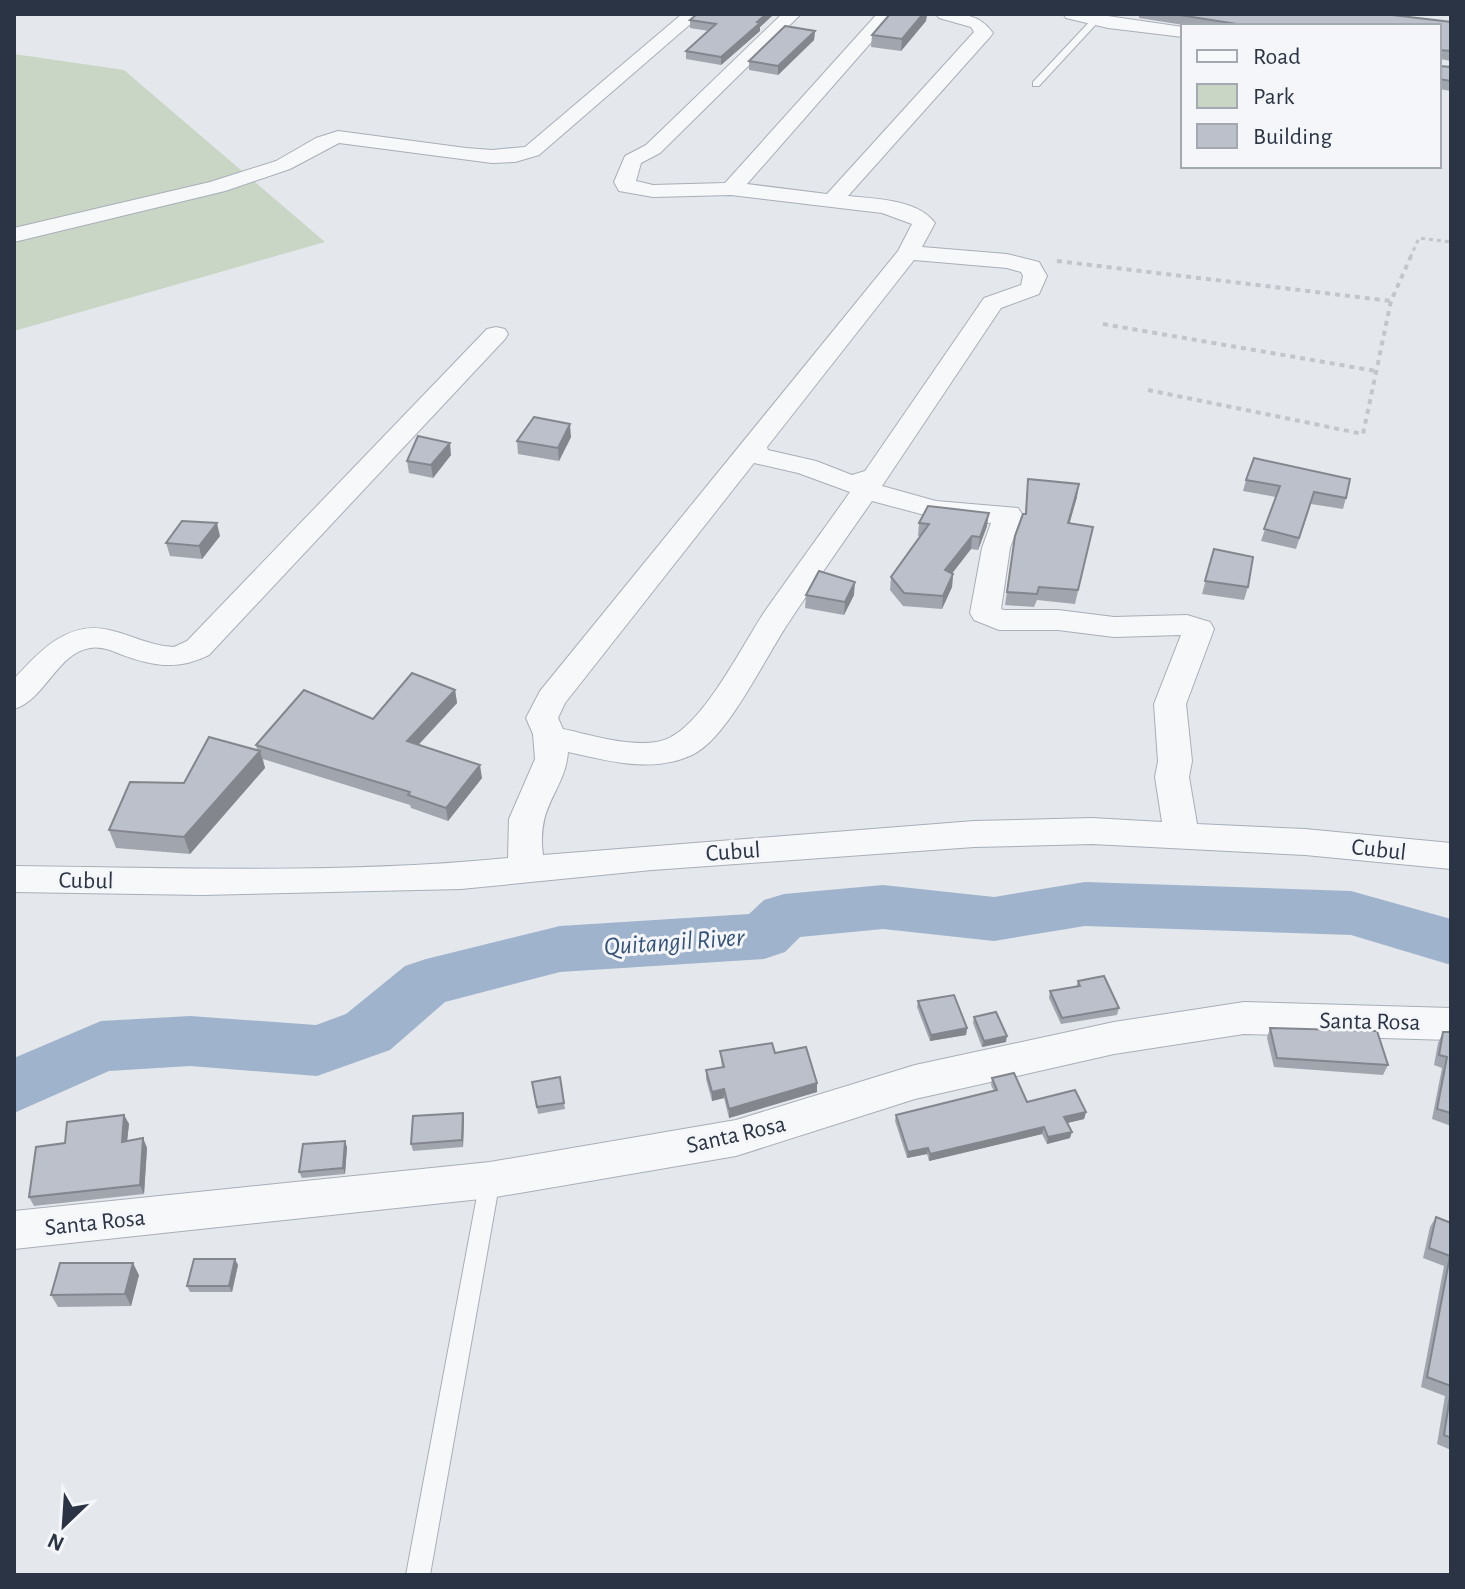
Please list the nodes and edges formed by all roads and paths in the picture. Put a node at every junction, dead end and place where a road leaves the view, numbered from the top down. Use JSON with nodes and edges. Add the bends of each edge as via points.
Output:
{"nodes":[{"id":1,"x":693,"y":14,"type":"edge"},
{"id":2,"x":792,"y":14,"type":"edge"},
{"id":3,"x":887,"y":14,"type":"edge"},
{"id":4,"x":939,"y":14,"type":"edge"},
{"id":5,"x":1072,"y":14,"type":"edge"},
{"id":6,"x":1095,"y":21,"type":"junction"},
{"id":7,"x":1181,"y":32,"type":"edge"},
{"id":8,"x":1036,"y":84,"type":"dead end"},
{"id":9,"x":731,"y":189,"type":"junction"},
{"id":10,"x":832,"y":201,"type":"junction"},
{"id":11,"x":14,"y":235,"type":"edge"},
{"id":12,"x":1451,"y":242,"type":"edge"},
{"id":13,"x":908,"y":253,"type":"junction"},
{"id":14,"x":1057,"y":261,"type":"dead end"},
{"id":15,"x":1391,"y":301,"type":"junction"},
{"id":16,"x":1103,"y":324,"type":"dead end"},
{"id":17,"x":496,"y":334,"type":"dead end"},
{"id":18,"x":1376,"y":371,"type":"junction"},
{"id":19,"x":1148,"y":390,"type":"dead end"},
{"id":20,"x":752,"y":444,"type":"junction"},
{"id":21,"x":870,"y":483,"type":"junction"},
{"id":22,"x":14,"y":698,"type":"edge"},
{"id":23,"x":554,"y":738,"type":"junction"},
{"id":24,"x":1181,"y":833,"type":"junction"},
{"id":25,"x":1451,"y":856,"type":"edge"},
{"id":26,"x":528,"y":870,"type":"junction"},
{"id":27,"x":14,"y":879,"type":"edge"},
{"id":28,"x":1451,"y":1024,"type":"edge"},
{"id":29,"x":490,"y":1180,"type":"junction"},
{"id":30,"x":14,"y":1230,"type":"edge"},
{"id":31,"x":418,"y":1575,"type":"edge"}],
"edges":[{"from":1,"to":11,"type":"street","via":[[522,156],[338,137],[286,164],[228,182]]},
{"from":2,"to":9,"type":"street","via":[[653,149],[632,160],[625,182],[653,191]]},
{"from":3,"to":9,"type":"street"},
{"from":4,"to":10,"type":"street","via":[[977,23],[984,33]]},
{"from":5,"to":6,"type":"street"},
{"from":6,"to":7,"type":"street"},
{"from":6,"to":8,"type":"lane"},
{"from":9,"to":10,"type":"street"},
{"from":10,"to":13,"type":"street","via":[[922,218]]},
{"from":12,"to":15,"type":"path","via":[[1419,238]]},
{"from":13,"to":20,"type":"street"},
{"from":13,"to":21,"type":"street","via":[[1007,261],[1031,267],[1035,276],[1031,289],[992,303]]},
{"from":14,"to":15,"type":"path"},
{"from":15,"to":18,"type":"path"},
{"from":16,"to":18,"type":"path"},
{"from":17,"to":22,"type":"street","via":[[198,648],[177,657],[84,638],[61,651]]},
{"from":18,"to":19,"type":"path","via":[[1363,434]]},
{"from":20,"to":21,"type":"street","via":[[757,456],[851,484]]},
{"from":20,"to":23,"type":"street","via":[[557,690],[542,718]]},
{"from":21,"to":23,"type":"street","via":[[705,729],[682,746],[655,754]]},
{"from":21,"to":24,"type":"street","via":[[912,506],[977,516],[1008,514],[985,613],[999,620],[1199,629],[1170,704],[1172,777]]},
{"from":23,"to":26,"type":"street","via":[[546,774],[526,815]]},
{"from":24,"to":25,"type":"street","name":"Cubul"},
{"from":24,"to":26,"type":"street","name":"Cubul","via":[[974,834]]},
{"from":26,"to":27,"type":"street","name":"Cubul","via":[[217,881]]},
{"from":28,"to":29,"type":"street","name":"Santa Rosa","via":[[1244,1018],[1114,1038],[915,1082],[736,1138]]},
{"from":29,"to":30,"type":"street","name":"Santa Rosa"},
{"from":29,"to":31,"type":"lane"}]}
